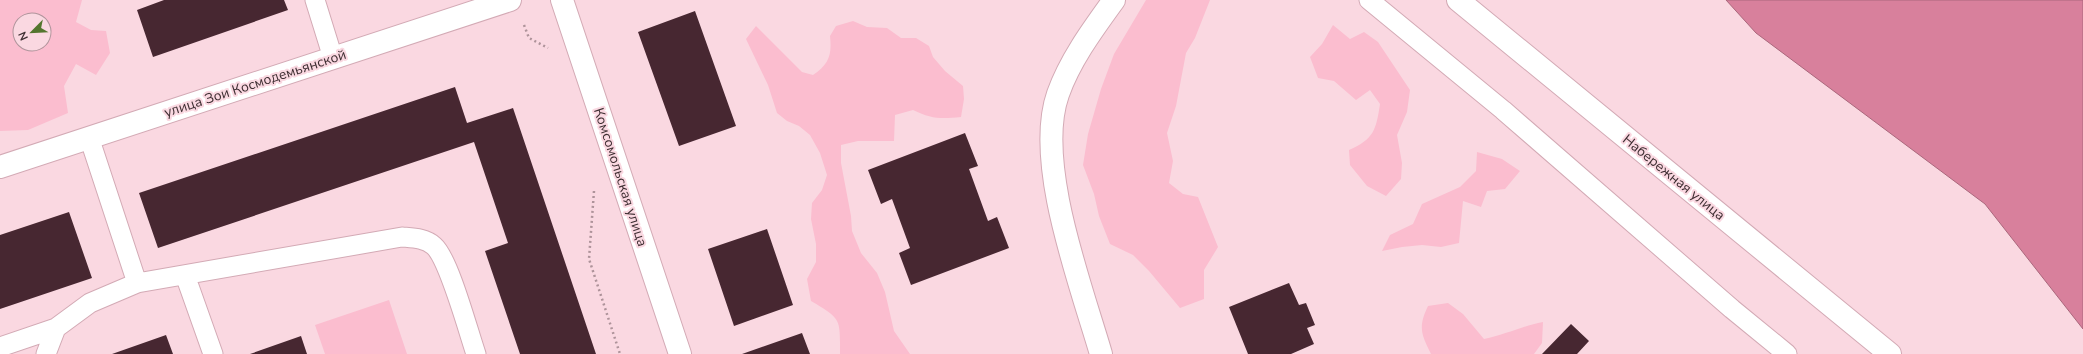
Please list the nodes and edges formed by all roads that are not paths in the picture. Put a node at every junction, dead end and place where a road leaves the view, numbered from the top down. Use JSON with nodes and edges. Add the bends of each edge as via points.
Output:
{"nodes":[{"id":1,"x":315,"y":0,"type":"edge"},
{"id":2,"x":510,"y":0,"type":"edge"},
{"id":3,"x":562,"y":0,"type":"edge"},
{"id":4,"x":1114,"y":0,"type":"edge"},
{"id":5,"x":1369,"y":0,"type":"edge"},
{"id":6,"x":1458,"y":0,"type":"edge"},
{"id":7,"x":333,"y":58,"type":"junction"},
{"id":8,"x":89,"y":137,"type":"junction"},
{"id":9,"x":0,"y":167,"type":"edge"},
{"id":10,"x":185,"y":275,"type":"junction"},
{"id":11,"x":137,"y":283,"type":"junction"},
{"id":12,"x":56,"y":328,"type":"junction"},
{"id":13,"x":0,"y":347,"type":"edge"},
{"id":14,"x":46,"y":354,"type":"edge"},
{"id":15,"x":213,"y":354,"type":"edge"},
{"id":16,"x":476,"y":354,"type":"edge"},
{"id":17,"x":680,"y":354,"type":"edge"},
{"id":18,"x":1101,"y":354,"type":"edge"},
{"id":19,"x":1787,"y":354,"type":"edge"},
{"id":20,"x":1890,"y":354,"type":"edge"}],
"edges":[{"from":1,"to":7,"type":"lane"},
{"from":2,"to":7,"type":"street","name":"улица Зои Космодемьянской"},
{"from":3,"to":17,"type":"street","name":"Комсомольская улица"},
{"from":4,"to":18,"type":"street","via":[[1069,67],[1058,95],[1053,125],[1052,159],[1060,212]]},
{"from":5,"to":19,"type":"lane","via":[[1503,110]]},
{"from":6,"to":20,"type":"street","name":"Набережная улица"},
{"from":7,"to":8,"type":"street","name":"улица Зои Космодемьянской"},
{"from":8,"to":9,"type":"street","name":"улица Зои Космодемьянской"},
{"from":8,"to":11,"type":"lane"},
{"from":10,"to":11,"type":"lane"},
{"from":10,"to":15,"type":"lane"},
{"from":10,"to":16,"type":"lane","via":[[402,237],[419,238],[434,246],[446,263]]},
{"from":11,"to":12,"type":"lane","via":[[90,304]]},
{"from":12,"to":13,"type":"lane"},
{"from":12,"to":14,"type":"lane"}]}
